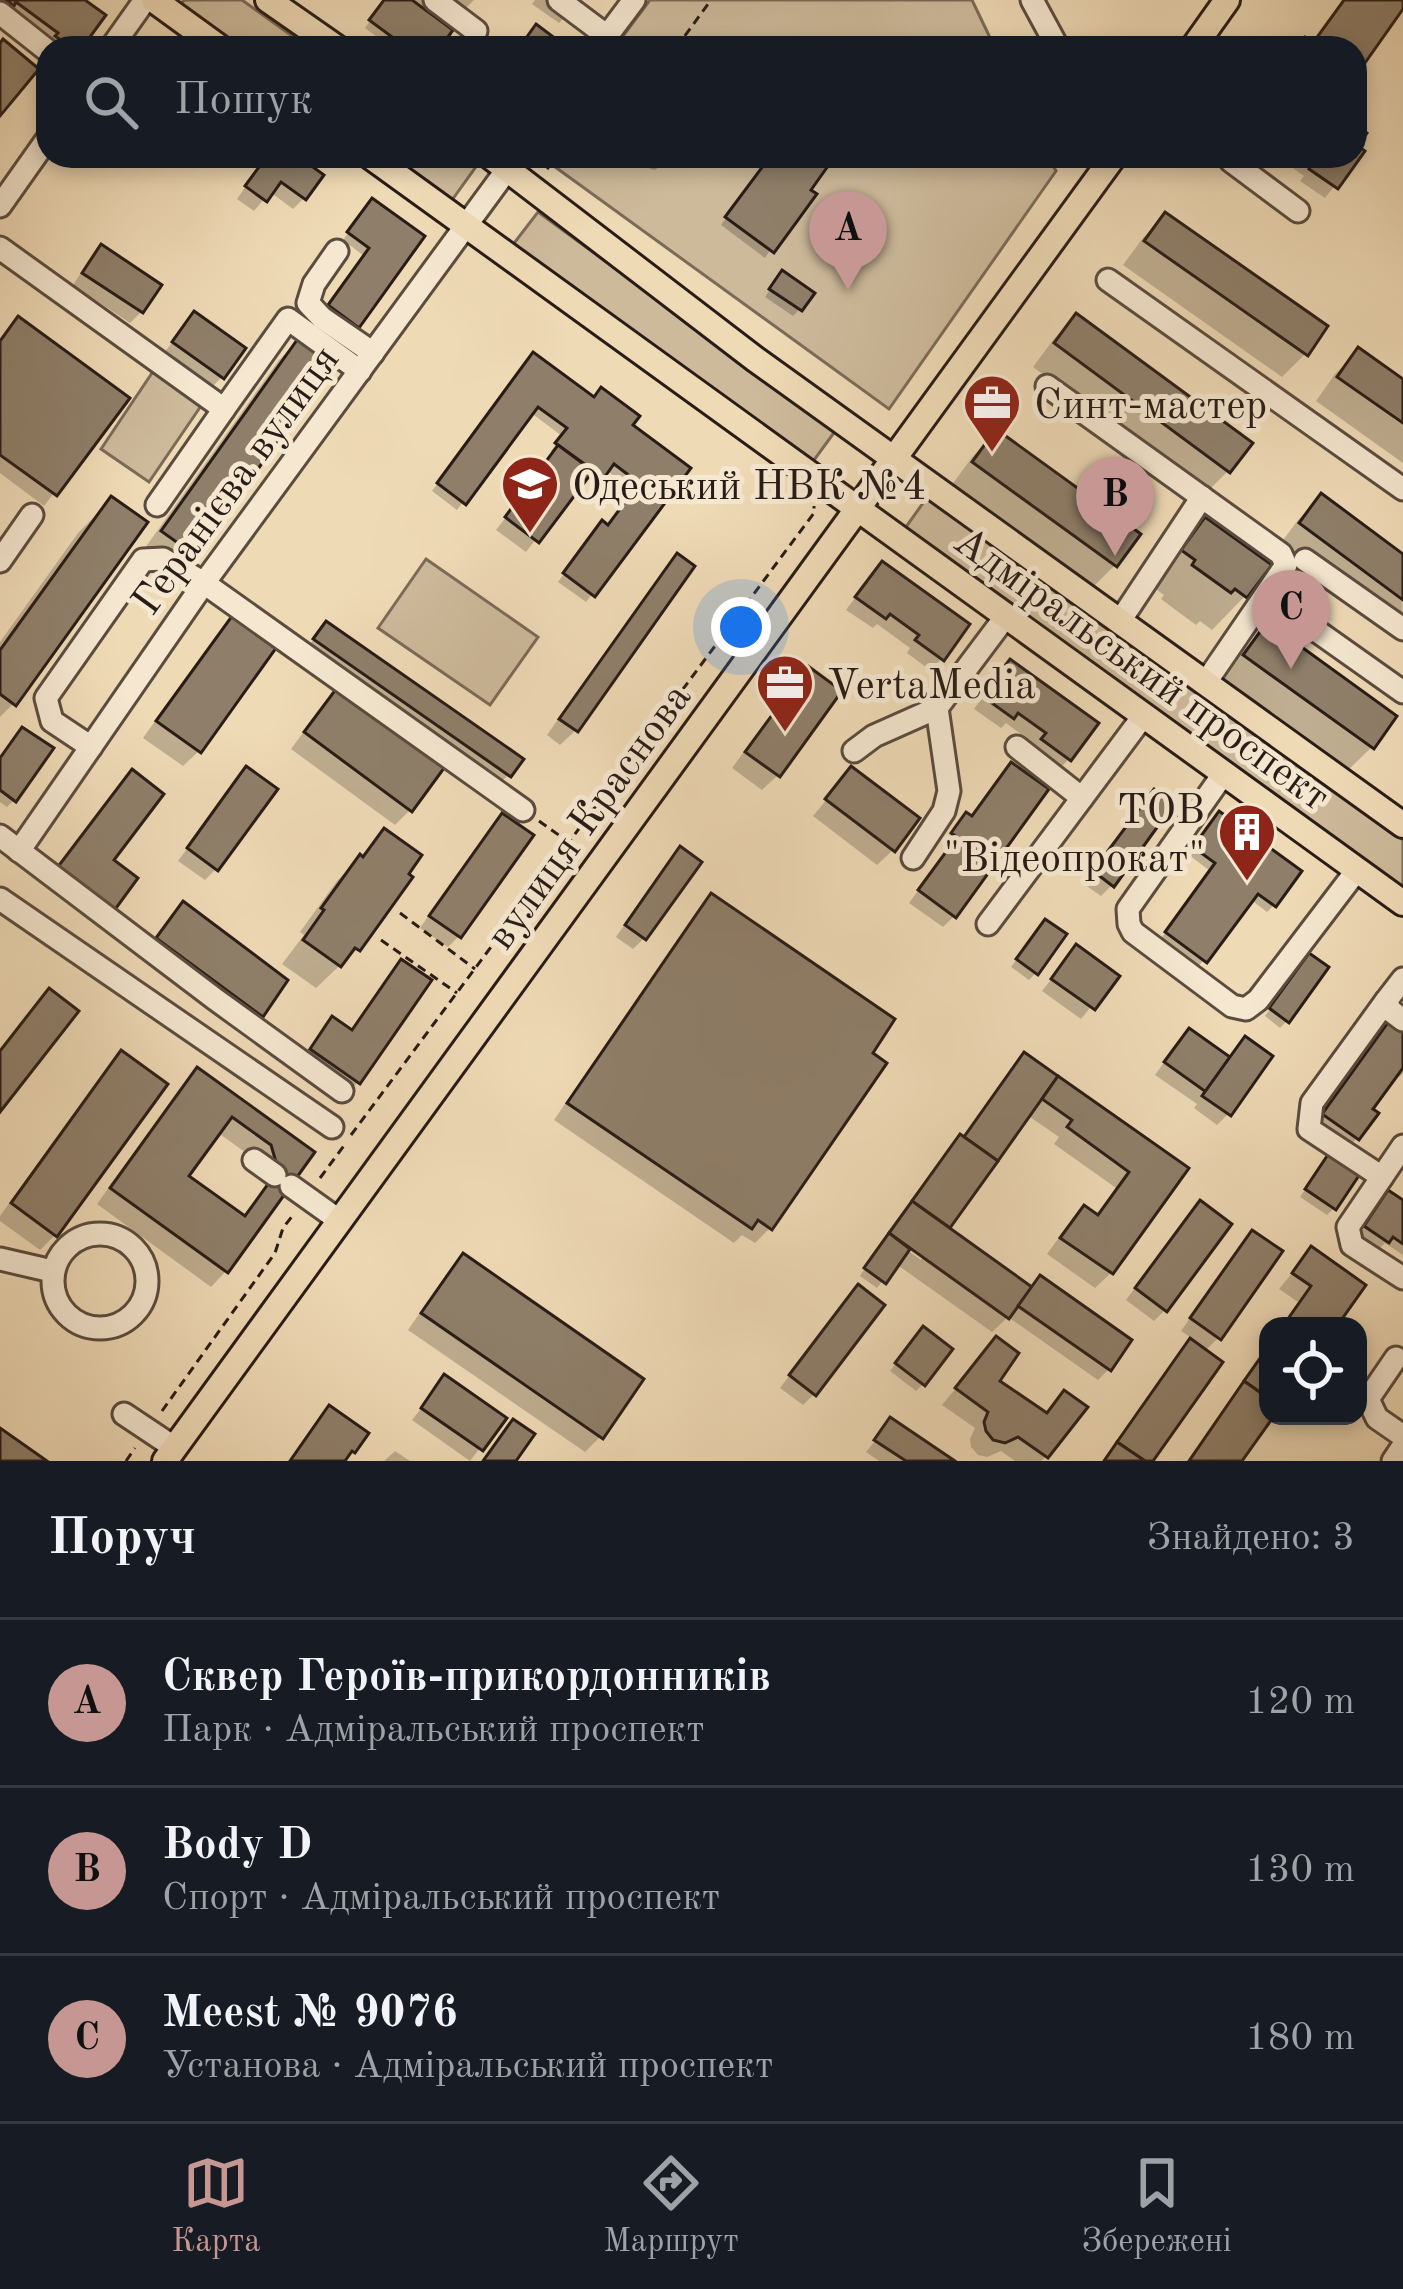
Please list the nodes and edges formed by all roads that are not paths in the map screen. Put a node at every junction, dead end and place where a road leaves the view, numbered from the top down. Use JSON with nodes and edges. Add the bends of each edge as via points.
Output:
{"nodes":[{"id":1,"x":149,"y":0,"type":"edge"},
{"id":2,"x":268,"y":0,"type":"edge"},
{"id":3,"x":435,"y":0,"type":"edge"},
{"id":4,"x":559,"y":0,"type":"edge"},
{"id":5,"x":634,"y":0,"type":"edge"},
{"id":6,"x":1032,"y":0,"type":"edge"},
{"id":7,"x":1227,"y":0,"type":"edge"},
{"id":8,"x":2,"y":20,"type":"edge"},
{"id":9,"x":476,"y":31,"type":"dead end"},
{"id":10,"x":120,"y":36,"type":"edge"},
{"id":11,"x":202,"y":36,"type":"edge"},
{"id":12,"x":320,"y":36,"type":"edge"},
{"id":13,"x":596,"y":36,"type":"edge"},
{"id":14,"x":607,"y":36,"type":"edge"},
{"id":15,"x":1052,"y":36,"type":"edge"},
{"id":16,"x":1201,"y":36,"type":"edge"},
{"id":17,"x":36,"y":43,"type":"edge"},
{"id":18,"x":36,"y":155,"type":"edge"},
{"id":19,"x":387,"y":168,"type":"edge"},
{"id":20,"x":500,"y":168,"type":"edge"},
{"id":21,"x":515,"y":168,"type":"edge"},
{"id":22,"x":1105,"y":168,"type":"edge"},
{"id":23,"x":1240,"y":168,"type":"edge"},
{"id":24,"x":0,"y":206,"type":"edge"},
{"id":25,"x":1298,"y":211,"type":"dead end"},
{"id":26,"x":466,"y":225,"type":"junction"},
{"id":27,"x":0,"y":248,"type":"edge"},
{"id":28,"x":337,"y":251,"type":"dead end"},
{"id":29,"x":1108,"y":280,"type":"dead end"},
{"id":30,"x":366,"y":362,"type":"junction"},
{"id":31,"x":1047,"y":386,"type":"dead end"},
{"id":32,"x":224,"y":409,"type":"junction"},
{"id":33,"x":895,"y":459,"type":"junction"},
{"id":34,"x":1403,"y":489,"type":"edge"},
{"id":35,"x":1202,"y":497,"type":"junction"},
{"id":36,"x":157,"y":505,"type":"dead end"},
{"id":37,"x":857,"y":509,"type":"junction"},
{"id":38,"x":32,"y":515,"type":"dead end"},
{"id":39,"x":1305,"y":560,"type":"dead end"},
{"id":40,"x":0,"y":561,"type":"edge"},
{"id":41,"x":204,"y":583,"type":"junction"},
{"id":42,"x":1266,"y":595,"type":"junction"},
{"id":43,"x":1006,"y":616,"type":"junction"},
{"id":44,"x":1120,"y":621,"type":"junction"},
{"id":45,"x":1403,"y":629,"type":"edge"},
{"id":46,"x":1206,"y":682,"type":"junction"},
{"id":47,"x":1403,"y":692,"type":"edge"},
{"id":48,"x":937,"y":707,"type":"junction"},
{"id":49,"x":1144,"y":716,"type":"junction"},
{"id":50,"x":91,"y":747,"type":"junction"},
{"id":51,"x":1017,"y":747,"type":"dead end"},
{"id":52,"x":854,"y":751,"type":"dead end"},
{"id":53,"x":1224,"y":773,"type":"junction"},
{"id":54,"x":1082,"y":798,"type":"junction"},
{"id":55,"x":523,"y":810,"type":"road end"},
{"id":56,"x":1403,"y":825,"type":"edge"},
{"id":57,"x":0,"y":836,"type":"edge"},
{"id":58,"x":19,"y":851,"type":"junction"},
{"id":59,"x":913,"y":858,"type":"dead end"},
{"id":60,"x":1357,"y":870,"type":"junction"},
{"id":61,"x":0,"y":899,"type":"edge"},
{"id":62,"x":1403,"y":903,"type":"edge"},
{"id":63,"x":988,"y":924,"type":"dead end"},
{"id":64,"x":1403,"y":979,"type":"edge"},
{"id":65,"x":1387,"y":1001,"type":"junction"},
{"id":66,"x":1403,"y":1020,"type":"edge"},
{"id":67,"x":342,"y":1091,"type":"dead end"},
{"id":68,"x":332,"y":1127,"type":"dead end"},
{"id":69,"x":1403,"y":1146,"type":"edge"},
{"id":70,"x":254,"y":1160,"type":"dead end"},
{"id":71,"x":1382,"y":1177,"type":"junction"},
{"id":72,"x":340,"y":1221,"type":"junction"},
{"id":73,"x":0,"y":1258,"type":"edge"},
{"id":74,"x":52,"y":1271,"type":"junction"},
{"id":75,"x":1403,"y":1278,"type":"edge"},
{"id":76,"x":1396,"y":1358,"type":"dead end"},
{"id":77,"x":124,"y":1414,"type":"dead end"},
{"id":78,"x":1403,"y":1436,"type":"edge"},
{"id":79,"x":1403,"y":1446,"type":"edge"},
{"id":80,"x":170,"y":1454,"type":"edge"},
{"id":81,"x":1393,"y":1461,"type":"edge"}],
"edges":[{"from":1,"to":10,"type":"street"},
{"from":1,"to":11,"type":"main road"},
{"from":2,"to":12,"type":"main road"},
{"from":3,"to":9,"type":"street"},
{"from":4,"to":13,"type":"street"},
{"from":5,"to":14,"type":"street"},
{"from":6,"to":15,"type":"street"},
{"from":7,"to":16,"type":"main road"},
{"from":8,"to":17,"type":"street"},
{"from":18,"to":24,"type":"street"},
{"from":19,"to":26,"type":"main road","name":"Адміральський проспект"},
{"from":20,"to":26,"type":"street","name":"Геранієва вулиця"},
{"from":21,"to":33,"type":"main road","name":"Адміральський проспект"},
{"from":22,"to":33,"type":"main road","name":"вулиця Краснова"},
{"from":23,"to":25,"type":"street"},
{"from":26,"to":30,"type":"street","name":"Геранієва вулиця"},
{"from":26,"to":37,"type":"main road","name":"Адміральський проспект"},
{"from":27,"to":32,"type":"street"},
{"from":28,"to":30,"type":"street","via":[[308,303]]},
{"from":29,"to":34,"type":"street"},
{"from":30,"to":32,"type":"street","via":[[288,320]]},
{"from":30,"to":41,"type":"street","name":"Геранієва вулиця"},
{"from":31,"to":35,"type":"street"},
{"from":32,"to":36,"type":"street"},
{"from":33,"to":37,"type":"main road","name":"вулиця Краснова"},
{"from":33,"to":44,"type":"main road","name":"Адміральський проспект"},
{"from":35,"to":42,"type":"street","via":[[1281,554],[1286,565]]},
{"from":35,"to":44,"type":"street"},
{"from":37,"to":43,"type":"main road","name":"Адміральський проспект"},
{"from":37,"to":72,"type":"main road","name":"вулиця Краснова"},
{"from":38,"to":40,"type":"street"},
{"from":39,"to":45,"type":"street"},
{"from":41,"to":50,"type":"street","name":"Геранієва вулиця"},
{"from":41,"to":50,"type":"street","via":[[163,559],[143,560],[46,698],[52,721]]},
{"from":41,"to":55,"type":"street"},
{"from":42,"to":46,"type":"street"},
{"from":42,"to":47,"type":"street"},
{"from":43,"to":48,"type":"street"},
{"from":43,"to":49,"type":"main road","name":"Адміральський проспект"},
{"from":44,"to":46,"type":"main road","name":"Адміральський проспект"},
{"from":46,"to":56,"type":"main road","name":"Адміральський проспект"},
{"from":48,"to":52,"type":"street"},
{"from":48,"to":59,"type":"street","via":[[949,791]]},
{"from":49,"to":53,"type":"main road","name":"Адміральський проспект"},
{"from":49,"to":54,"type":"street"},
{"from":50,"to":58,"type":"street","name":"Геранієва вулиця"},
{"from":51,"to":54,"type":"street"},
{"from":53,"to":60,"type":"main road","name":"Адміральський проспект"},
{"from":53,"to":60,"type":"street","via":[[1128,908],[1133,932],[1232,1006],[1246,1009],[1258,1000]]},
{"from":54,"to":63,"type":"street"},
{"from":57,"to":58,"type":"street"},
{"from":58,"to":67,"type":"street"},
{"from":60,"to":62,"type":"main road","name":"Адміральський проспект"},
{"from":61,"to":68,"type":"street"},
{"from":64,"to":65,"type":"street"},
{"from":65,"to":66,"type":"street"},
{"from":65,"to":71,"type":"street","via":[[1312,1102],[1309,1129]]},
{"from":69,"to":71,"type":"street"},
{"from":70,"to":72,"type":"street"},
{"from":71,"to":75,"type":"street","via":[[1348,1227],[1352,1245]]},
{"from":72,"to":80,"type":"main road","name":"вулиця Краснова"},
{"from":73,"to":74,"type":"street"},
{"from":74,"to":74,"type":"street","via":[[53,1296],[67,1317],[89,1329],[114,1328],[136,1314],[147,1292],[146,1267],[133,1246],[110,1234],[86,1235],[64,1249]]},
{"from":76,"to":78,"type":"street","via":[[1368,1400],[1377,1418]]},
{"from":77,"to":80,"type":"street"},
{"from":79,"to":81,"type":"street"}]}
